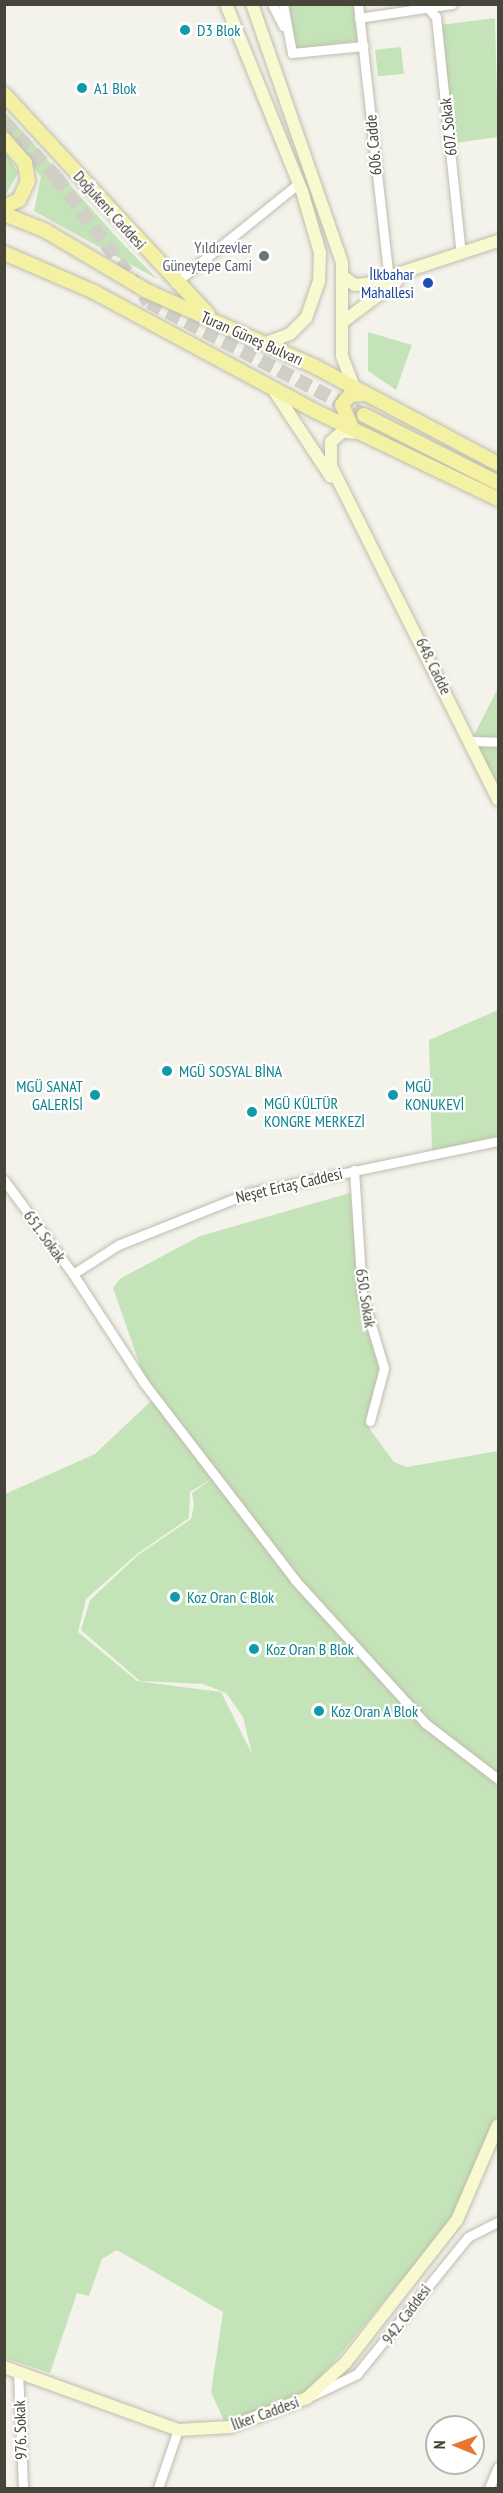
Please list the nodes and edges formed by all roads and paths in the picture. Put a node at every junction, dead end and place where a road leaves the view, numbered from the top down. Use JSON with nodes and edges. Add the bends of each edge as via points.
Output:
{"nodes":[{"id":1,"x":226,"y":4,"type":"edge"},
{"id":2,"x":252,"y":4,"type":"edge"},
{"id":3,"x":273,"y":4,"type":"edge"},
{"id":4,"x":283,"y":4,"type":"edge"},
{"id":5,"x":358,"y":4,"type":"edge"},
{"id":6,"x":452,"y":4,"type":"edge"},
{"id":7,"x":425,"y":6,"type":"edge"},
{"id":8,"x":359,"y":18,"type":"junction"},
{"id":9,"x":285,"y":31,"type":"junction"},
{"id":10,"x":364,"y":46,"type":"junction"},
{"id":11,"x":4,"y":94,"type":"edge"},
{"id":12,"x":4,"y":139,"type":"edge"},
{"id":13,"x":299,"y":183,"type":"junction"},
{"id":14,"x":4,"y":207,"type":"edge"},
{"id":15,"x":4,"y":214,"type":"edge"},
{"id":16,"x":498,"y":241,"type":"edge"},
{"id":17,"x":4,"y":253,"type":"edge"},
{"id":18,"x":461,"y":254,"type":"junction"},
{"id":19,"x":345,"y":278,"type":"junction"},
{"id":20,"x":389,"y":281,"type":"junction"},
{"id":21,"x":174,"y":283,"type":"junction"},
{"id":22,"x":344,"y":321,"type":"junction"},
{"id":23,"x":218,"y":323,"type":"junction"},
{"id":24,"x":267,"y":343,"type":"junction"},
{"id":25,"x":273,"y":389,"type":"junction"},
{"id":26,"x":359,"y":391,"type":"junction"},
{"id":27,"x":364,"y":415,"type":"tunnel mouth"},
{"id":28,"x":359,"y":432,"type":"junction"},
{"id":29,"x":498,"y":464,"type":"edge"},
{"id":30,"x":498,"y":483,"type":"edge"},
{"id":31,"x":498,"y":499,"type":"edge"},
{"id":32,"x":368,"y":533,"type":"junction"},
{"id":33,"x":471,"y":741,"type":"junction"},
{"id":34,"x":498,"y":742,"type":"edge"},
{"id":35,"x":498,"y":800,"type":"edge"},
{"id":36,"x":498,"y":1141,"type":"edge"},
{"id":37,"x":354,"y":1170,"type":"junction"},
{"id":38,"x":4,"y":1180,"type":"edge"},
{"id":39,"x":89,"y":1260,"type":"joint"},
{"id":40,"x":73,"y":1274,"type":"junction"},
{"id":41,"x":370,"y":1422,"type":"dead end"},
{"id":42,"x":498,"y":1779,"type":"edge"},
{"id":43,"x":498,"y":2125,"type":"edge"},
{"id":44,"x":498,"y":2222,"type":"edge"},
{"id":45,"x":4,"y":2367,"type":"edge"},
{"id":46,"x":18,"y":2372,"type":"junction"},
{"id":47,"x":307,"y":2398,"type":"junction"},
{"id":48,"x":178,"y":2430,"type":"junction"},
{"id":49,"x":498,"y":2467,"type":"edge"},
{"id":50,"x":23,"y":2488,"type":"edge"},
{"id":51,"x":158,"y":2488,"type":"edge"},
{"id":52,"x":489,"y":2488,"type":"edge"}],
"edges":[{"from":1,"to":13,"type":"main road"},
{"from":2,"to":19,"type":"main road"},
{"from":3,"to":9,"type":"street"},
{"from":4,"to":9,"type":"street"},
{"from":5,"to":8,"type":"street","name":"606. Cadde"},
{"from":6,"to":7,"type":"street"},
{"from":7,"to":8,"type":"street"},
{"from":7,"to":18,"type":"street","name":"607. Sokak","via":[[436,17]]},
{"from":8,"to":10,"type":"street","name":"606. Cadde"},
{"from":9,"to":10,"type":"street","via":[[289,47],[297,54]]},
{"from":10,"to":20,"type":"street","name":"606. Cadde"},
{"from":11,"to":21,"type":"main road","name":"Doğukent Caddesi"},
{"from":12,"to":14,"type":"main road","via":[[25,163],[28,181],[23,196]]},
{"from":13,"to":21,"type":"street"},
{"from":13,"to":24,"type":"main road","via":[[319,243],[319,281],[301,324]]},
{"from":15,"to":23,"type":"main road","name":"Turan Güneş Bulvarı"},
{"from":16,"to":18,"type":"main road"},
{"from":17,"to":25,"type":"main road","name":"Turan Güneş Bulvarı","via":[[94,292]]},
{"from":18,"to":20,"type":"main road"},
{"from":19,"to":20,"type":"main road","via":[[360,285]]},
{"from":19,"to":22,"type":"main road"},
{"from":20,"to":22,"type":"main road"},
{"from":21,"to":23,"type":"main road","name":"Doğukent Caddesi"},
{"from":22,"to":26,"type":"main road","via":[[342,356]]},
{"from":23,"to":24,"type":"main road","name":"Turan Güneş Bulvarı"},
{"from":24,"to":26,"type":"main road","name":"Turan Güneş Bulvarı"},
{"from":25,"to":28,"type":"main road","name":"Turan Güneş Bulvarı"},
{"from":25,"to":32,"type":"main road"},
{"from":26,"to":28,"type":"main road","via":[[342,405]]},
{"from":26,"to":29,"type":"main road","name":"Turan Güneş Bulvarı"},
{"from":27,"to":30,"type":"main road"},
{"from":28,"to":31,"type":"main road","name":"Turan Güneş Bulvarı"},
{"from":28,"to":32,"type":"main road","via":[[342,432],[332,442],[330,454]]},
{"from":32,"to":33,"type":"main road","name":"648. Cadde"},
{"from":33,"to":34,"type":"street"},
{"from":33,"to":35,"type":"main road","name":"648. Cadde"},
{"from":36,"to":37,"type":"street","name":"Neşet Ertaş Caddesi"},
{"from":37,"to":39,"type":"street","name":"Neşet Ertaş Caddesi","via":[[203,1208]]},
{"from":37,"to":41,"type":"street","name":"650. Sokak","via":[[362,1295],[384,1368]]},
{"from":38,"to":40,"type":"street","name":"651. Sokak"},
{"from":39,"to":40,"type":"street","name":"651. Sokak"},
{"from":40,"to":42,"type":"street","via":[[144,1383],[295,1580],[425,1723]]},
{"from":43,"to":47,"type":"main road","name":"İlker Caddesi","via":[[457,2220],[346,2362]]},
{"from":44,"to":47,"type":"street","name":"942. Caddesi","via":[[468,2237],[357,2374]]},
{"from":45,"to":46,"type":"main road","name":"İlker Caddesi"},
{"from":46,"to":48,"type":"main road","name":"İlker Caddesi"},
{"from":46,"to":50,"type":"street","name":"976. Sokak"},
{"from":47,"to":48,"type":"main road","name":"İlker Caddesi","via":[[230,2427]]},
{"from":48,"to":51,"type":"street"},
{"from":49,"to":52,"type":"street"}]}
